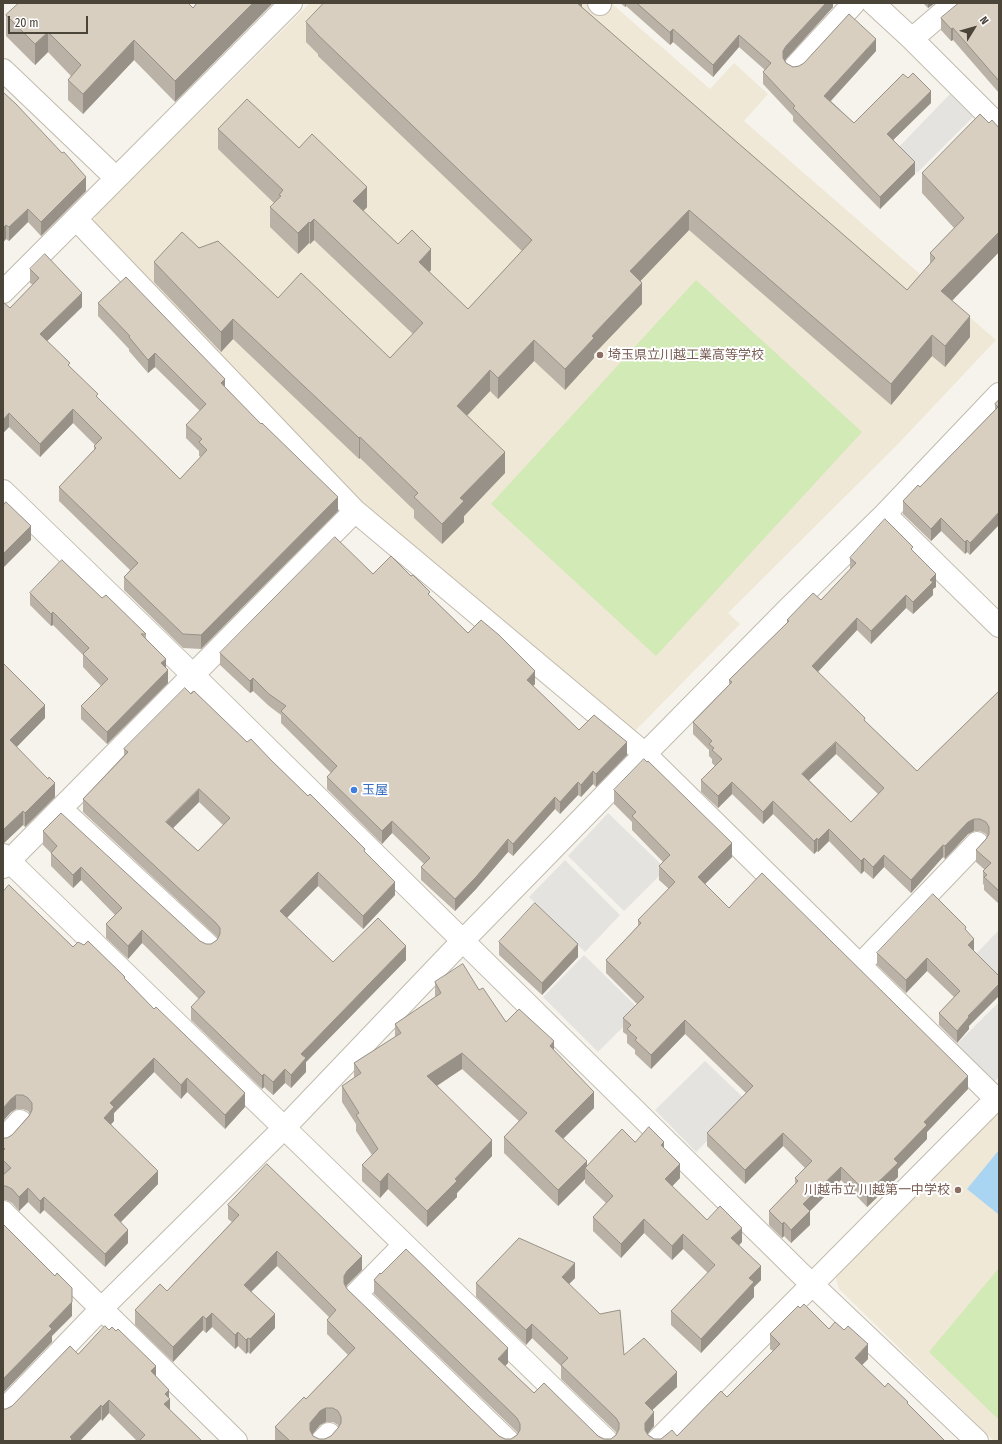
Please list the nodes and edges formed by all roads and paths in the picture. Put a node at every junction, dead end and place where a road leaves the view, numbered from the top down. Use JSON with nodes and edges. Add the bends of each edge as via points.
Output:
{"nodes":[{"id":1,"x":291,"y":3,"type":"edge"},
{"id":2,"x":854,"y":3,"type":"edge"},
{"id":3,"x":873,"y":3,"type":"edge"},
{"id":4,"x":954,"y":3,"type":"edge"},
{"id":5,"x":912,"y":40,"type":"junction"},
{"id":6,"x":795,"y":67,"type":"edge"},
{"id":7,"x":3,"y":70,"type":"edge"},
{"id":8,"x":999,"y":126,"type":"edge"},
{"id":9,"x":116,"y":178,"type":"junction"},
{"id":10,"x":76,"y":219,"type":"junction"},
{"id":11,"x":3,"y":292,"type":"edge"},
{"id":12,"x":999,"y":394,"type":"edge"},
{"id":13,"x":3,"y":491,"type":"edge"},
{"id":14,"x":355,"y":511,"type":"junction"},
{"id":15,"x":885,"y":514,"type":"junction"},
{"id":16,"x":999,"y":626,"type":"edge"},
{"id":17,"x":194,"y":675,"type":"junction"},
{"id":18,"x":645,"y":754,"type":"junction"},
{"id":19,"x":61,"y":809,"type":"junction"},
{"id":20,"x":978,"y":843,"type":"dead end"},
{"id":21,"x":5,"y":861,"type":"edge"},
{"id":22,"x":463,"y":942,"type":"junction"},
{"id":23,"x":208,"y":945,"type":"edge"},
{"id":24,"x":860,"y":965,"type":"junction"},
{"id":25,"x":998,"y":1098,"type":"edge"},
{"id":26,"x":20,"y":1121,"type":"dead end"},
{"id":27,"x":284,"y":1128,"type":"junction"},
{"id":28,"x":3,"y":1140,"type":"edge"},
{"id":29,"x":3,"y":1212,"type":"edge"},
{"id":30,"x":404,"y":1245,"type":"junction"},
{"id":31,"x":812,"y":1285,"type":"junction"},
{"id":32,"x":102,"y":1308,"type":"junction"},
{"id":33,"x":3,"y":1411,"type":"edge"},
{"id":34,"x":236,"y":1441,"type":"edge"},
{"id":35,"x":508,"y":1441,"type":"edge"},
{"id":36,"x":607,"y":1441,"type":"edge"},
{"id":37,"x":657,"y":1441,"type":"edge"},
{"id":38,"x":977,"y":1441,"type":"edge"}],
"edges":[{"from":1,"to":9,"type":"street"},
{"from":2,"to":6,"type":"street"},
{"from":3,"to":5,"type":"street"},
{"from":4,"to":5,"type":"street"},
{"from":5,"to":8,"type":"street"},
{"from":7,"to":9,"type":"street"},
{"from":9,"to":10,"type":"street"},
{"from":10,"to":11,"type":"street"},
{"from":10,"to":14,"type":"street"},
{"from":12,"to":15,"type":"street"},
{"from":13,"to":17,"type":"street"},
{"from":14,"to":17,"type":"street"},
{"from":14,"to":18,"type":"street"},
{"from":15,"to":16,"type":"street"},
{"from":15,"to":18,"type":"street"},
{"from":17,"to":19,"type":"street"},
{"from":17,"to":22,"type":"street"},
{"from":18,"to":22,"type":"street"},
{"from":18,"to":24,"type":"street"},
{"from":19,"to":21,"type":"street"},
{"from":19,"to":23,"type":"street"},
{"from":20,"to":24,"type":"street"},
{"from":21,"to":27,"type":"street"},
{"from":22,"to":27,"type":"street"},
{"from":22,"to":31,"type":"street"},
{"from":24,"to":25,"type":"street"},
{"from":25,"to":31,"type":"street"},
{"from":26,"to":28,"type":"street"},
{"from":27,"to":30,"type":"street"},
{"from":27,"to":32,"type":"street"},
{"from":29,"to":32,"type":"street"},
{"from":30,"to":35,"type":"street","via":[[356,1294]]},
{"from":30,"to":36,"type":"street"},
{"from":31,"to":37,"type":"street"},
{"from":31,"to":38,"type":"street"},
{"from":32,"to":33,"type":"street"},
{"from":32,"to":34,"type":"street"}]}
